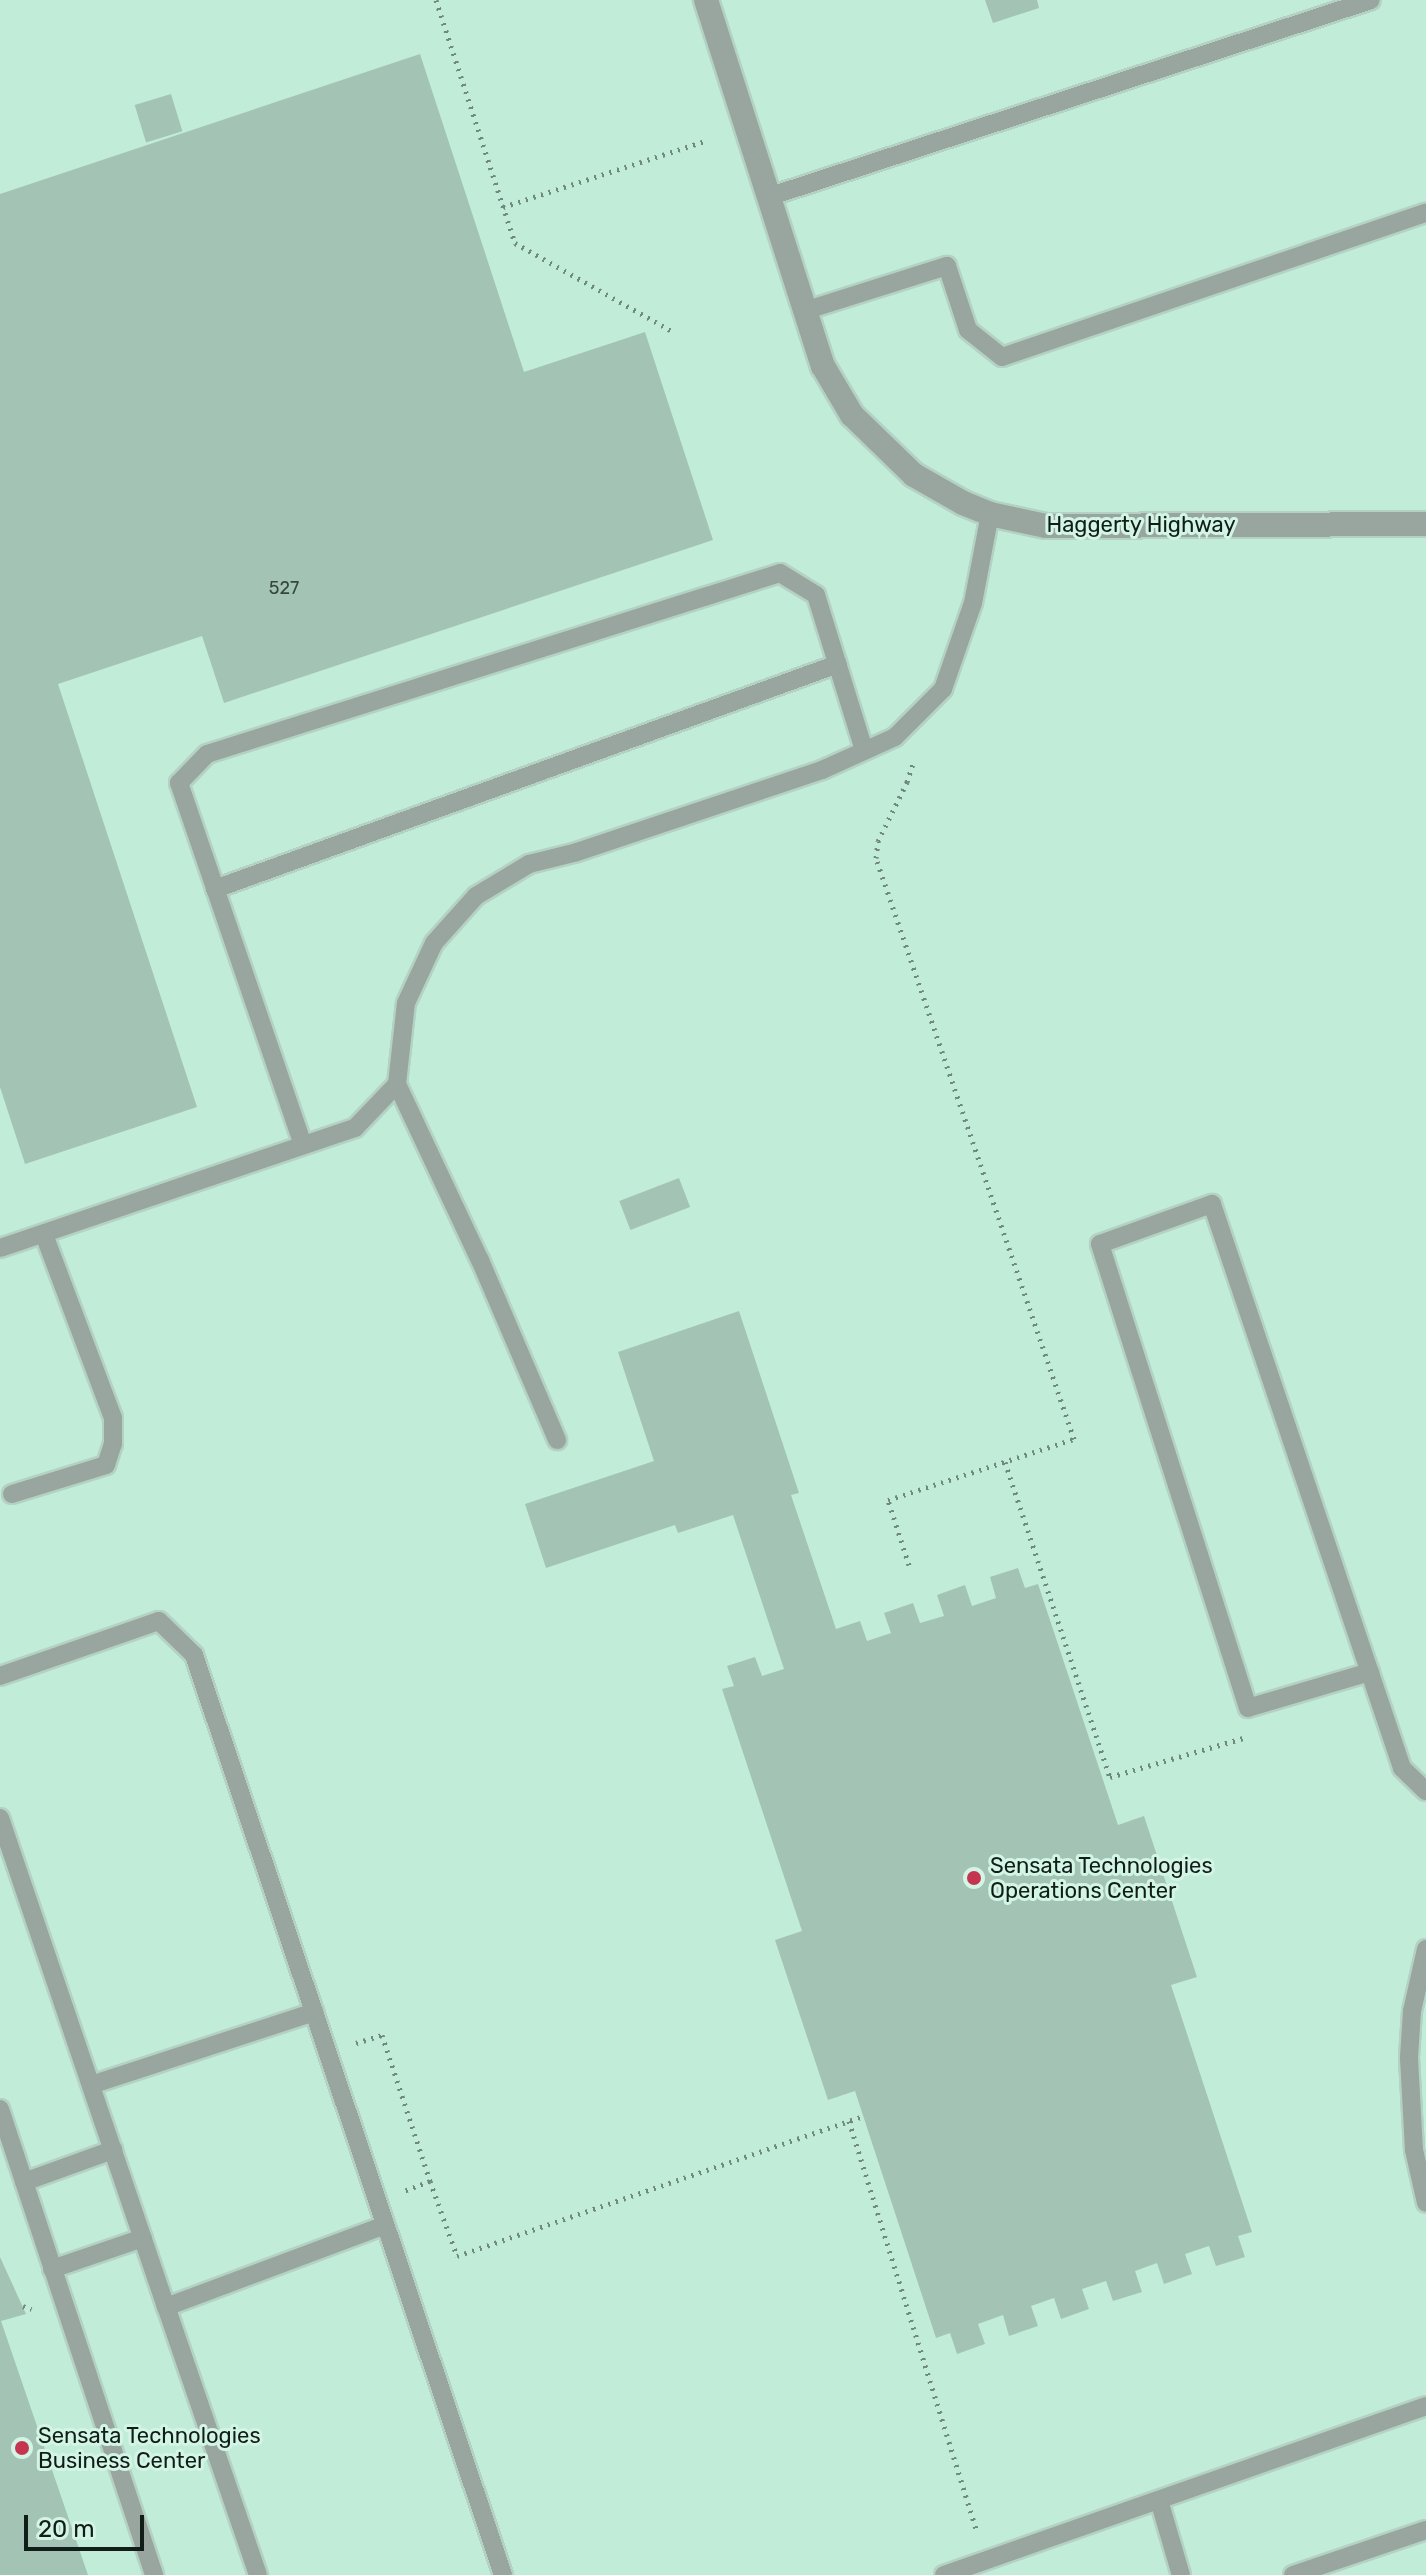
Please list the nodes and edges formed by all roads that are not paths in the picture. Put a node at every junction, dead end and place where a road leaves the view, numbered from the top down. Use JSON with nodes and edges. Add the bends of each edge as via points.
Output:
{"nodes":[{"id":1,"x":706,"y":0,"type":"edge"},
{"id":2,"x":1371,"y":0,"type":"edge"},
{"id":3,"x":768,"y":197,"type":"junction"},
{"id":4,"x":1426,"y":213,"type":"edge"},
{"id":5,"x":804,"y":311,"type":"junction"},
{"id":6,"x":990,"y":514,"type":"junction"},
{"id":7,"x":1426,"y":524,"type":"edge"},
{"id":8,"x":838,"y":664,"type":"junction"},
{"id":9,"x":864,"y":750,"type":"junction"},
{"id":10,"x":215,"y":889,"type":"junction"},
{"id":11,"x":397,"y":1084,"type":"junction"},
{"id":12,"x":303,"y":1145,"type":"junction"},
{"id":13,"x":44,"y":1234,"type":"junction"},
{"id":14,"x":0,"y":1248,"type":"edge"},
{"id":15,"x":557,"y":1440,"type":"dead end"},
{"id":16,"x":12,"y":1494,"type":"dead end"},
{"id":17,"x":1370,"y":1672,"type":"junction"},
{"id":18,"x":0,"y":1676,"type":"edge"},
{"id":19,"x":1426,"y":1791,"type":"edge"},
{"id":20,"x":0,"y":1818,"type":"edge"},
{"id":21,"x":1426,"y":1949,"type":"edge"},
{"id":22,"x":314,"y":2012,"type":"junction"},
{"id":23,"x":91,"y":2085,"type":"junction"},
{"id":24,"x":0,"y":2109,"type":"edge"},
{"id":25,"x":113,"y":2150,"type":"junction"},
{"id":26,"x":24,"y":2182,"type":"junction"},
{"id":27,"x":1426,"y":2203,"type":"edge"},
{"id":28,"x":385,"y":2225,"type":"junction"},
{"id":29,"x":143,"y":2238,"type":"junction"},
{"id":30,"x":52,"y":2269,"type":"junction"},
{"id":31,"x":166,"y":2307,"type":"junction"},
{"id":32,"x":1426,"y":2406,"type":"edge"},
{"id":33,"x":1159,"y":2500,"type":"junction"},
{"id":34,"x":1426,"y":2530,"type":"edge"},
{"id":35,"x":154,"y":2575,"type":"edge"},
{"id":36,"x":258,"y":2575,"type":"edge"},
{"id":37,"x":503,"y":2575,"type":"edge"},
{"id":38,"x":944,"y":2575,"type":"edge"},
{"id":39,"x":1181,"y":2575,"type":"edge"},
{"id":40,"x":1293,"y":2575,"type":"edge"}],
"edges":[{"from":1,"to":3,"type":"street","name":"Haggerty Highway"},
{"from":2,"to":3,"type":"lane"},
{"from":3,"to":5,"type":"street","name":"Haggerty Highway"},
{"from":4,"to":5,"type":"lane","via":[[1002,357],[968,330],[947,266]]},
{"from":5,"to":6,"type":"street","name":"Haggerty Highway","via":[[823,366],[871,437],[938,490]]},
{"from":6,"to":7,"type":"street","name":"Haggerty Highway","via":[[1075,528]]},
{"from":6,"to":9,"type":"lane","via":[[973,603],[943,689],[895,737]]},
{"from":8,"to":9,"type":"lane"},
{"from":8,"to":10,"type":"lane"},
{"from":8,"to":10,"type":"lane","via":[[816,595],[780,573],[207,754],[179,783]]},
{"from":9,"to":11,"type":"lane","via":[[822,770],[529,864],[476,896],[434,943],[406,1003]]},
{"from":10,"to":12,"type":"lane"},
{"from":11,"to":12,"type":"lane","via":[[355,1128]]},
{"from":11,"to":15,"type":"lane"},
{"from":12,"to":13,"type":"lane"},
{"from":13,"to":14,"type":"lane"},
{"from":13,"to":16,"type":"lane","via":[[113,1418],[113,1444],[106,1465]]},
{"from":17,"to":17,"type":"lane","via":[[1212,1204],[1100,1244],[1248,1708]]},
{"from":17,"to":19,"type":"lane","via":[[1402,1768]]},
{"from":18,"to":22,"type":"lane","via":[[159,1621],[194,1655]]},
{"from":20,"to":23,"type":"lane"},
{"from":21,"to":27,"type":"lane","via":[[1412,2011],[1409,2058],[1414,2150]]},
{"from":22,"to":23,"type":"lane"},
{"from":22,"to":28,"type":"lane"},
{"from":23,"to":25,"type":"lane"},
{"from":24,"to":26,"type":"lane"},
{"from":25,"to":26,"type":"lane"},
{"from":25,"to":29,"type":"lane"},
{"from":26,"to":30,"type":"lane"},
{"from":28,"to":31,"type":"lane"},
{"from":28,"to":37,"type":"lane"},
{"from":29,"to":30,"type":"lane"},
{"from":29,"to":31,"type":"lane"},
{"from":30,"to":35,"type":"lane"},
{"from":31,"to":36,"type":"lane"},
{"from":32,"to":33,"type":"lane"},
{"from":33,"to":38,"type":"lane"},
{"from":33,"to":39,"type":"lane"},
{"from":34,"to":40,"type":"lane"}]}
